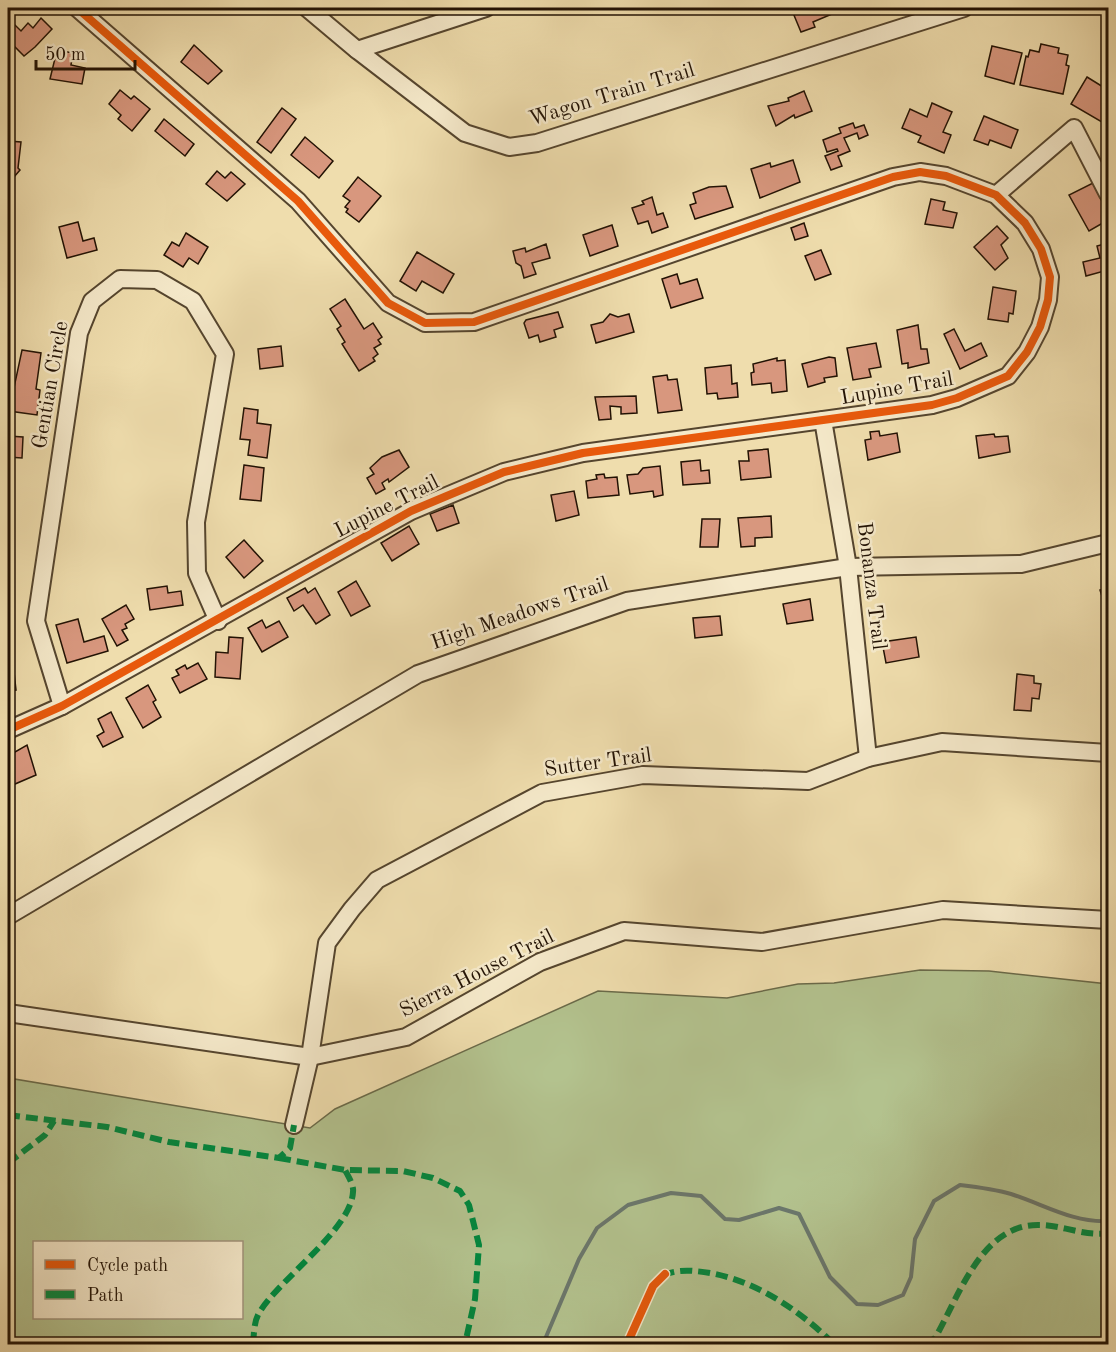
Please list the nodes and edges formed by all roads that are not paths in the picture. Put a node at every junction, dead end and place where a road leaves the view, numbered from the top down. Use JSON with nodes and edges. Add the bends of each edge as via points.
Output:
{"nodes":[{"id":1,"x":77,"y":8,"type":"edge"},
{"id":2,"x":307,"y":8,"type":"edge"},
{"id":3,"x":486,"y":8,"type":"edge"},
{"id":4,"x":964,"y":8,"type":"edge"},
{"id":5,"x":357,"y":50,"type":"junction"},
{"id":6,"x":1108,"y":194,"type":"edge"},
{"id":7,"x":996,"y":195,"type":"junction"},
{"id":8,"x":823,"y":420,"type":"junction"},
{"id":9,"x":1108,"y":543,"type":"edge"},
{"id":10,"x":848,"y":567,"type":"junction"},
{"id":11,"x":218,"y":621,"type":"junction"},
{"id":12,"x":62,"y":706,"type":"junction"},
{"id":13,"x":8,"y":730,"type":"edge"},
{"id":14,"x":1108,"y":753,"type":"edge"},
{"id":15,"x":868,"y":758,"type":"junction"},
{"id":16,"x":8,"y":916,"type":"edge"},
{"id":17,"x":1108,"y":920,"type":"edge"},
{"id":18,"x":8,"y":1013,"type":"edge"},
{"id":19,"x":310,"y":1057,"type":"junction"},
{"id":20,"x":294,"y":1125,"type":"dead end"}],
"edges":[{"from":1,"to":7,"type":"street","name":"Lupine Trail","via":[[298,201],[388,303],[425,323],[474,322],[893,177],[920,172],[946,176]]},
{"from":2,"to":5,"type":"street","name":"Wagon Train Trail"},
{"from":3,"to":5,"type":"street"},
{"from":4,"to":5,"type":"street","name":"Wagon Train Trail","via":[[537,143],[509,147],[465,134]]},
{"from":6,"to":7,"type":"street","via":[[1074,128]]},
{"from":7,"to":8,"type":"street","name":"Lupine Trail","via":[[1025,223],[1041,249],[1050,278],[1040,327],[1028,352],[1008,376],[957,398]]},
{"from":8,"to":10,"type":"street","name":"Bonanza Trail"},
{"from":8,"to":11,"type":"street","name":"Lupine Trail","via":[[583,453],[504,472],[411,511]]},
{"from":9,"to":10,"type":"street","name":"High Meadows Trail","via":[[1021,564]]},
{"from":10,"to":15,"type":"street","name":"Bonanza Trail"},
{"from":10,"to":16,"type":"street","name":"High Meadows Trail","via":[[627,601],[418,674]]},
{"from":11,"to":12,"type":"street","name":"Lupine Trail"},
{"from":11,"to":12,"type":"street","name":"Gentian Circle","via":[[197,573],[196,522],[225,354],[193,301],[157,280],[120,279],[92,301],[79,333],[36,621]]},
{"from":12,"to":13,"type":"street","name":"Lupine Trail"},
{"from":14,"to":15,"type":"street","name":"Sutter Trail","via":[[942,742]]},
{"from":15,"to":19,"type":"street","name":"Sutter Trail","via":[[808,780],[643,775],[542,793],[377,880],[327,943]]},
{"from":17,"to":19,"type":"street","name":"Sierra House Trail","via":[[944,910],[762,942],[624,931],[540,962],[406,1037]]},
{"from":18,"to":19,"type":"street","name":"Sierra House Trail"},
{"from":19,"to":20,"type":"street","name":"Sutter Trail"}]}
